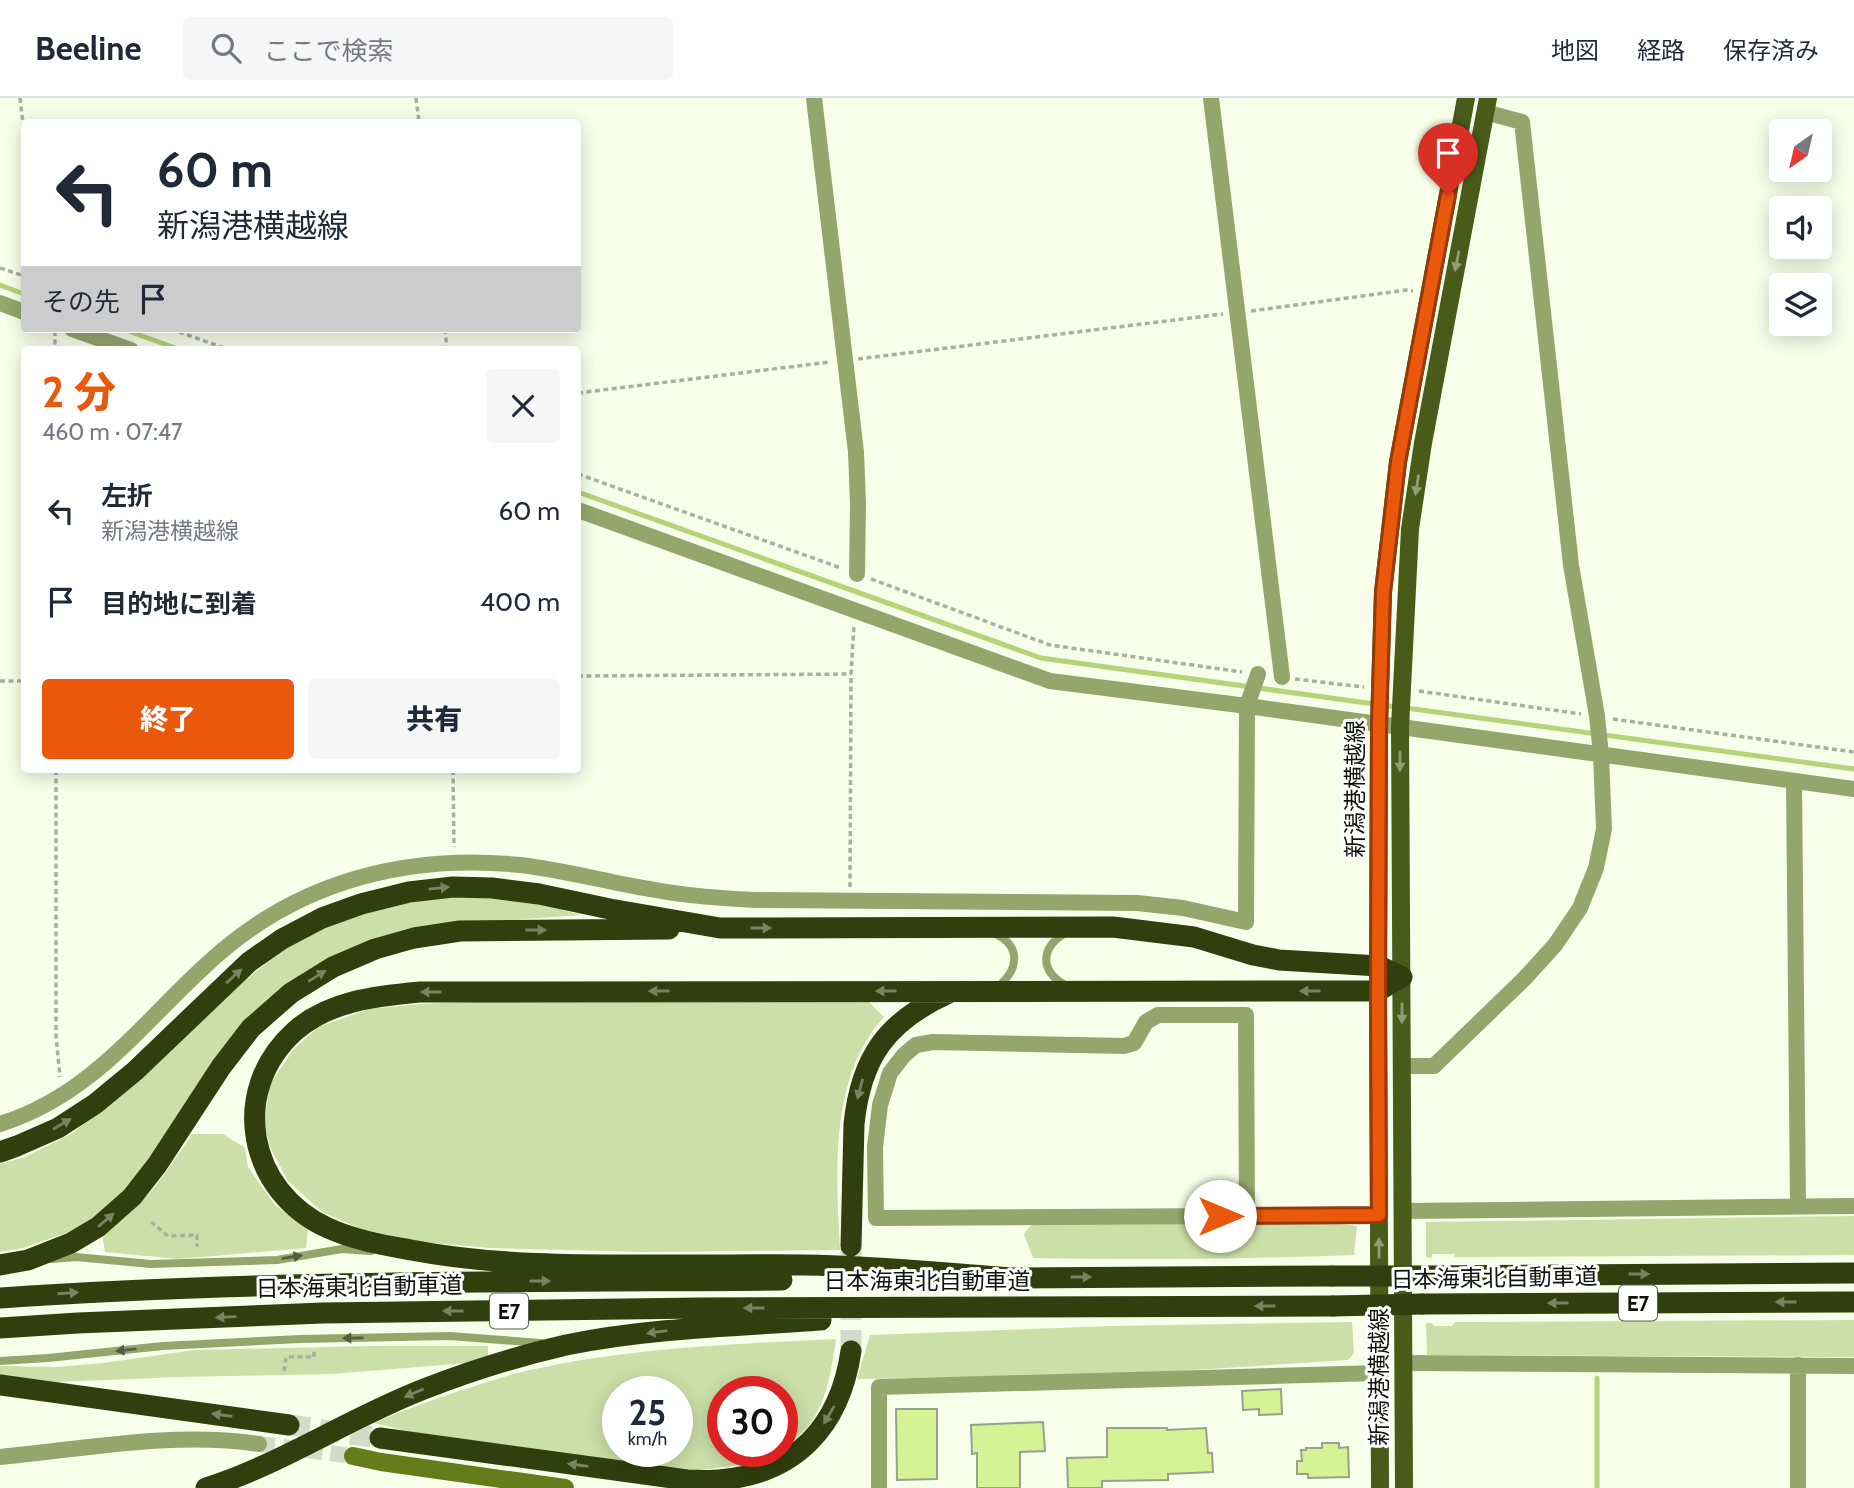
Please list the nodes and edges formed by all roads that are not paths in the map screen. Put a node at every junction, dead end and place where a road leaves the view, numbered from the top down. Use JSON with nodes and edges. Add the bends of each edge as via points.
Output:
{"nodes":[{"id":1,"x":814,"y":98,"type":"edge"},
{"id":2,"x":1211,"y":98,"type":"edge"},
{"id":3,"x":1466,"y":98,"type":"edge"},
{"id":4,"x":1487,"y":105,"type":"edge"},
{"id":5,"x":0,"y":303,"type":"edge"},
{"id":6,"x":21,"y":311,"type":"edge"},
{"id":7,"x":83,"y":333,"type":"edge"},
{"id":8,"x":120,"y":346,"type":"edge"},
{"id":9,"x":581,"y":511,"type":"edge"},
{"id":10,"x":857,"y":574,"type":"road end"},
{"id":11,"x":1258,"y":674,"type":"road end"},
{"id":12,"x":1282,"y":677,"type":"road end"},
{"id":13,"x":1247,"y":706,"type":"junction"},
{"id":14,"x":1379,"y":725,"type":"junction"},
{"id":15,"x":1400,"y":727,"type":"junction"},
{"id":16,"x":1601,"y":755,"type":"junction"},
{"id":17,"x":1794,"y":781,"type":"junction"},
{"id":18,"x":1854,"y":789,"type":"edge"},
{"id":19,"x":973,"y":927,"type":"junction"},
{"id":20,"x":1075,"y":927,"type":"junction"},
{"id":21,"x":720,"y":928,"type":"junction"},
{"id":22,"x":1379,"y":966,"type":"junction"},
{"id":23,"x":1402,"y":978,"type":"junction"},
{"id":24,"x":1073,"y":989,"type":"junction"},
{"id":25,"x":954,"y":991,"type":"junction"},
{"id":26,"x":995,"y":991,"type":"junction"},
{"id":27,"x":1378,"y":991,"type":"junction"},
{"id":28,"x":1402,"y":1066,"type":"junction"},
{"id":29,"x":0,"y":1124,"type":"edge"},
{"id":30,"x":0,"y":1152,"type":"edge"},
{"id":31,"x":1798,"y":1206,"type":"junction"},
{"id":32,"x":1854,"y":1206,"type":"edge"},
{"id":33,"x":1403,"y":1211,"type":"junction"},
{"id":34,"x":1379,"y":1215,"type":"junction"},
{"id":35,"x":1247,"y":1216,"type":"junction"},
{"id":36,"x":852,"y":1246,"type":"tunnel mouth"},
{"id":37,"x":429,"y":1254,"type":"junction"},
{"id":38,"x":28,"y":1260,"type":"junction"},
{"id":39,"x":0,"y":1265,"type":"edge"},
{"id":40,"x":1854,"y":1273,"type":"edge"},
{"id":41,"x":1013,"y":1278,"type":"junction"},
{"id":42,"x":0,"y":1298,"type":"edge"},
{"id":43,"x":1854,"y":1301,"type":"edge"},
{"id":44,"x":1018,"y":1307,"type":"junction"},
{"id":45,"x":0,"y":1328,"type":"edge"},
{"id":46,"x":568,"y":1345,"type":"junction"},
{"id":47,"x":851,"y":1351,"type":"tunnel mouth"},
{"id":48,"x":0,"y":1362,"type":"edge"},
{"id":49,"x":1404,"y":1363,"type":"junction"},
{"id":50,"x":1798,"y":1365,"type":"junction"},
{"id":51,"x":1854,"y":1366,"type":"edge"},
{"id":52,"x":1379,"y":1373,"type":"junction"},
{"id":53,"x":0,"y":1385,"type":"edge"},
{"id":54,"x":289,"y":1425,"type":"tunnel mouth"},
{"id":55,"x":380,"y":1438,"type":"tunnel mouth"},
{"id":56,"x":259,"y":1444,"type":"tunnel mouth"},
{"id":57,"x":353,"y":1456,"type":"tunnel mouth"},
{"id":58,"x":0,"y":1457,"type":"edge"},
{"id":59,"x":206,"y":1488,"type":"edge"},
{"id":60,"x":565,"y":1488,"type":"edge"},
{"id":61,"x":879,"y":1488,"type":"edge"},
{"id":62,"x":1381,"y":1488,"type":"edge"},
{"id":63,"x":1404,"y":1488,"type":"edge"},
{"id":64,"x":1798,"y":1488,"type":"edge"}],
"edges":[{"from":1,"to":10,"type":"street","via":[[856,452]]},
{"from":2,"to":12,"type":"street"},
{"from":3,"to":14,"type":"main road","name":"新潟港横越線","via":[[1398,462],[1383,592]]},
{"from":4,"to":15,"type":"main road","name":"新潟港横越線","one_way":true,"via":[[1410,529]]},
{"from":4,"to":16,"type":"street","via":[[1522,122],[1571,565]]},
{"from":5,"to":6,"type":"street"},
{"from":7,"to":8,"type":"street"},
{"from":9,"to":13,"type":"street","via":[[1049,681]]},
{"from":11,"to":13,"type":"street"},
{"from":13,"to":14,"type":"street"},
{"from":13,"to":29,"type":"street","via":[[1246,922],[1138,903],[755,900],[652,890],[520,866],[427,864],[373,873],[301,899],[263,920],[193,977],[94,1073],[62,1096]]},
{"from":14,"to":15,"type":"street"},
{"from":14,"to":22,"type":"main road","name":"新潟港横越線"},
{"from":15,"to":16,"type":"street"},
{"from":15,"to":23,"type":"main road","name":"新潟港横越線","one_way":true},
{"from":16,"to":17,"type":"street"},
{"from":16,"to":28,"type":"street","via":[[1604,828],[1596,868],[1580,908],[1524,979],[1434,1066]]},
{"from":17,"to":18,"type":"street"},
{"from":17,"to":31,"type":"street"},
{"from":19,"to":20,"type":"highway"},
{"from":21,"to":19,"type":"highway","one_way":true},
{"from":19,"to":26,"type":"lane","via":[[997,934],[1014,952],[1011,974]]},
{"from":20,"to":22,"type":"highway","via":[[1194,937],[1279,960]]},
{"from":20,"to":24,"type":"lane","via":[[1052,942],[1046,961],[1058,981]]},
{"from":30,"to":21,"type":"highway","one_way":true,"via":[[58,1128],[95,1104],[260,954],[322,918],[360,904],[409,892],[492,888]]},
{"from":38,"to":21,"type":"highway","one_way":true,"via":[[89,1233],[132,1197],[251,1028],[291,993],[333,967],[375,949],[460,931]]},
{"from":22,"to":23,"type":"highway"},
{"from":22,"to":27,"type":"main road","name":"新潟港横越線"},
{"from":23,"to":27,"type":"highway"},
{"from":23,"to":28,"type":"main road","name":"新潟港横越線","one_way":true},
{"from":24,"to":26,"type":"highway"},
{"from":27,"to":24,"type":"highway","one_way":true},
{"from":25,"to":26,"type":"highway"},
{"from":25,"to":36,"type":"highway","one_way":true,"via":[[902,1020],[866,1070],[854,1124]]},
{"from":25,"to":37,"type":"highway","one_way":true,"via":[[420,992],[381,995],[319,1015],[274,1053],[260,1081],[253,1112],[264,1167],[278,1190],[302,1213],[329,1229]]},
{"from":27,"to":34,"type":"main road","name":"新潟港横越線"},
{"from":28,"to":33,"type":"main road","name":"新潟港横越線"},
{"from":31,"to":32,"type":"street"},
{"from":31,"to":33,"type":"street"},
{"from":33,"to":49,"type":"main road","name":"新潟港横越線"},
{"from":34,"to":35,"type":"street"},
{"from":52,"to":34,"type":"main road","name":"新潟港横越線","one_way":true},
{"from":35,"to":35,"type":"street","via":[[1246,1015],[1158,1015],[1146,1022],[1134,1043],[1124,1046],[933,1042],[916,1045],[890,1073],[875,1147],[876,1218]]},
{"from":38,"to":37,"type":"lane","one_way":true,"via":[[76,1257],[151,1264],[277,1260],[342,1249]]},
{"from":37,"to":41,"type":"highway","via":[[510,1263],[837,1266]]},
{"from":38,"to":39,"type":"highway"},
{"from":41,"to":40,"type":"highway","name":"日本海東北自動車道","number":"E7","one_way":true,"bridge":true},
{"from":42,"to":41,"type":"highway","name":"日本海東北自動車道","number":"E7","one_way":true,"via":[[336,1283]]},
{"from":43,"to":44,"type":"highway","name":"日本海東北自動車道","number":"E7","one_way":true,"bridge":true},
{"from":44,"to":45,"type":"highway","name":"日本海東北自動車道","number":"E7","one_way":true,"via":[[323,1313]]},
{"from":44,"to":46,"type":"highway","one_way":true,"via":[[661,1331]]},
{"from":46,"to":48,"type":"lane","one_way":true,"via":[[450,1336],[310,1339],[163,1346]]},
{"from":46,"to":59,"type":"highway","one_way":true,"via":[[422,1389],[239,1478]]},
{"from":47,"to":55,"type":"highway","one_way":true,"via":[[842,1388],[821,1429],[787,1461],[744,1477],[687,1480]]},
{"from":49,"to":50,"type":"street"},
{"from":49,"to":63,"type":"main road","name":"新潟港横越線"},
{"from":50,"to":51,"type":"street"},
{"from":50,"to":64,"type":"street"},
{"from":52,"to":61,"type":"street","via":[[879,1387]]},
{"from":52,"to":62,"type":"main road","name":"新潟港横越線"},
{"from":54,"to":53,"type":"highway","one_way":true},
{"from":56,"to":58,"type":"street","via":[[163,1440]]},
{"from":57,"to":60,"type":"street"}]}
